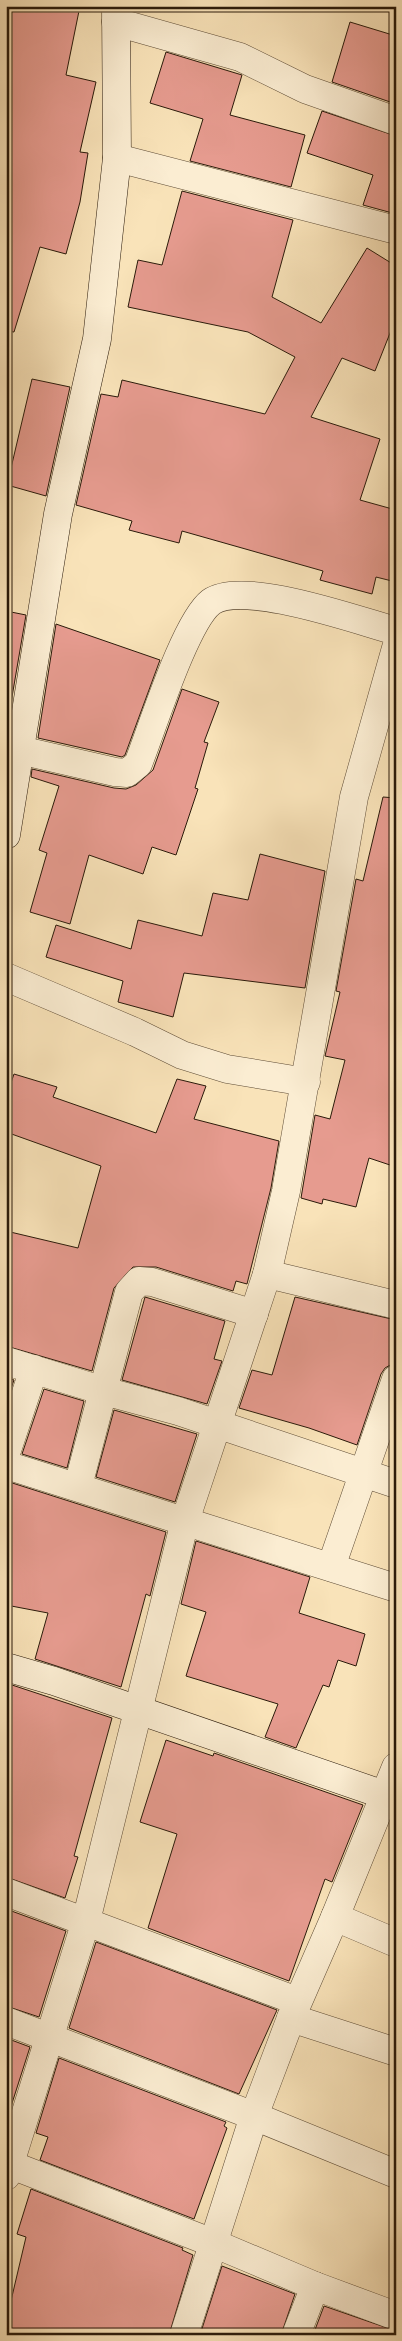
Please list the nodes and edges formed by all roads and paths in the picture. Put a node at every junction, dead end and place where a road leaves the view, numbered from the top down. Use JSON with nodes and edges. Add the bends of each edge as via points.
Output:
{"nodes":[{"id":1,"x":116,"y":14,"type":"edge"},
{"id":2,"x":396,"y":121,"type":"edge"},
{"id":3,"x":117,"y":158,"type":"junction"},
{"id":4,"x":396,"y":230,"type":"edge"},
{"id":5,"x":396,"y":631,"type":"edge"},
{"id":6,"x":396,"y":648,"type":"edge"},
{"id":7,"x":12,"y":749,"type":"edge"},
{"id":8,"x":6,"y":835,"type":"edge"},
{"id":9,"x":6,"y":976,"type":"edge"},
{"id":10,"x":306,"y":1082,"type":"junction"},
{"id":11,"x":267,"y":1274,"type":"junction"},
{"id":12,"x":396,"y":1306,"type":"edge"},
{"id":13,"x":254,"y":1314,"type":"junction"},
{"id":14,"x":6,"y":1360,"type":"edge"},
{"id":15,"x":34,"y":1369,"type":"junction"},
{"id":16,"x":396,"y":1379,"type":"edge"},
{"id":17,"x":104,"y":1391,"type":"junction"},
{"id":18,"x":217,"y":1424,"type":"junction"},
{"id":19,"x":6,"y":1453,"type":"edge"},
{"id":20,"x":6,"y":1464,"type":"edge"},
{"id":21,"x":363,"y":1475,"type":"junction"},
{"id":22,"x":396,"y":1484,"type":"edge"},
{"id":23,"x":78,"y":1486,"type":"junction"},
{"id":24,"x":185,"y":1521,"type":"junction"},
{"id":25,"x":331,"y":1567,"type":"junction"},
{"id":26,"x":396,"y":1588,"type":"edge"},
{"id":27,"x":6,"y":1667,"type":"edge"},
{"id":28,"x":136,"y":1711,"type":"junction"},
{"id":29,"x":396,"y":1767,"type":"edge"},
{"id":30,"x":390,"y":1797,"type":"edge"},
{"id":31,"x":6,"y":1892,"type":"edge"},
{"id":32,"x":335,"y":1917,"type":"junction"},
{"id":33,"x":86,"y":1921,"type":"junction"},
{"id":34,"x":396,"y":1943,"type":"edge"},
{"id":35,"x":294,"y":2009,"type":"junction"},
{"id":36,"x":6,"y":2021,"type":"edge"},
{"id":37,"x":50,"y":2038,"type":"junction"},
{"id":38,"x":396,"y":2052,"type":"edge"},
{"id":39,"x":254,"y":2116,"type":"junction"},
{"id":40,"x":8,"y":2168,"type":"edge"},
{"id":41,"x":396,"y":2174,"type":"edge"},
{"id":42,"x":213,"y":2242,"type":"junction"},
{"id":43,"x":315,"y":2286,"type":"junction"},
{"id":44,"x":396,"y":2316,"type":"edge"},
{"id":45,"x":184,"y":2335,"type":"edge"},
{"id":46,"x":296,"y":2335,"type":"edge"}],
"edges":[{"from":1,"to":2,"type":"street","via":[[240,57],[305,89]]},
{"from":1,"to":3,"type":"street"},
{"from":3,"to":4,"type":"street"},
{"from":3,"to":7,"type":"street","via":[[97,340],[58,514]]},
{"from":5,"to":7,"type":"street","via":[[278,598],[239,593],[212,601],[195,622],[138,764],[127,773]]},
{"from":6,"to":10,"type":"street","via":[[354,797]]},
{"from":7,"to":8,"type":"street"},
{"from":9,"to":10,"type":"street","via":[[182,1055],[227,1069]]},
{"from":10,"to":11,"type":"street"},
{"from":11,"to":12,"type":"street"},
{"from":11,"to":13,"type":"street"},
{"from":13,"to":17,"type":"street","via":[[152,1282],[138,1282],[129,1292]]},
{"from":13,"to":18,"type":"street"},
{"from":14,"to":15,"type":"street"},
{"from":15,"to":17,"type":"street"},
{"from":15,"to":19,"type":"street"},
{"from":16,"to":21,"type":"street"},
{"from":17,"to":18,"type":"street"},
{"from":17,"to":23,"type":"street"},
{"from":18,"to":21,"type":"street"},
{"from":18,"to":24,"type":"street"},
{"from":20,"to":23,"type":"street"},
{"from":21,"to":22,"type":"street"},
{"from":21,"to":25,"type":"street"},
{"from":23,"to":24,"type":"street"},
{"from":24,"to":25,"type":"street"},
{"from":24,"to":28,"type":"street"},
{"from":25,"to":26,"type":"street"},
{"from":27,"to":28,"type":"street"},
{"from":28,"to":30,"type":"street"},
{"from":28,"to":33,"type":"street"},
{"from":29,"to":30,"type":"street"},
{"from":30,"to":32,"type":"street"},
{"from":31,"to":33,"type":"street"},
{"from":32,"to":34,"type":"street"},
{"from":32,"to":35,"type":"street"},
{"from":33,"to":35,"type":"street"},
{"from":33,"to":37,"type":"street"},
{"from":35,"to":38,"type":"street"},
{"from":35,"to":39,"type":"street"},
{"from":36,"to":37,"type":"street"},
{"from":37,"to":39,"type":"street"},
{"from":37,"to":40,"type":"street"},
{"from":39,"to":41,"type":"street"},
{"from":39,"to":42,"type":"street"},
{"from":40,"to":42,"type":"street"},
{"from":42,"to":43,"type":"street"},
{"from":42,"to":45,"type":"street"},
{"from":43,"to":44,"type":"street"},
{"from":43,"to":46,"type":"street"}]}
